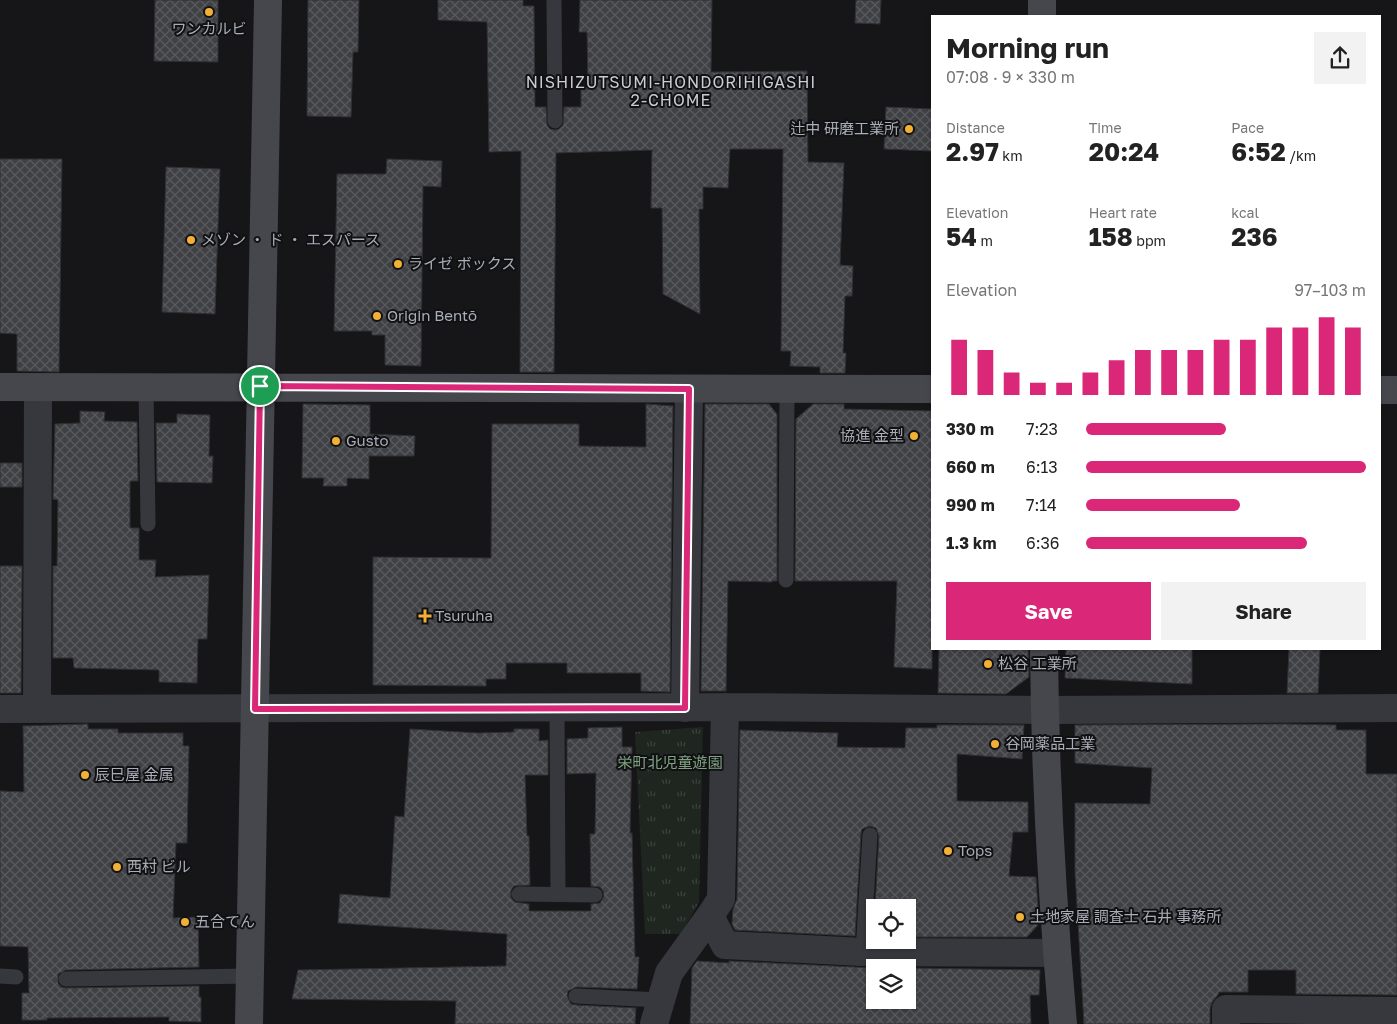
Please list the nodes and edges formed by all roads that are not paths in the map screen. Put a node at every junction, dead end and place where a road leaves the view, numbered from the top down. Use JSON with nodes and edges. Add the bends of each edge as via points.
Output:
{"nodes":[{"id":1,"x":268,"y":0,"type":"edge"},
{"id":2,"x":554,"y":0,"type":"edge"},
{"id":3,"x":1042,"y":0,"type":"edge"},
{"id":4,"x":1042,"y":15,"type":"edge"},
{"id":5,"x":555,"y":121,"type":"dead end"},
{"id":6,"x":260,"y":386,"type":"junction"},
{"id":7,"x":0,"y":387,"type":"edge"},
{"id":8,"x":38,"y":387,"type":"junction"},
{"id":9,"x":146,"y":387,"type":"junction"},
{"id":10,"x":689,"y":389,"type":"junction"},
{"id":11,"x":787,"y":389,"type":"junction"},
{"id":12,"x":931,"y":389,"type":"edge"},
{"id":13,"x":1381,"y":390,"type":"edge"},
{"id":14,"x":1397,"y":390,"type":"edge"},
{"id":15,"x":148,"y":524,"type":"dead end"},
{"id":16,"x":786,"y":580,"type":"dead end"},
{"id":17,"x":1044,"y":650,"type":"edge"},
{"id":18,"x":724,"y":707,"type":"junction"},
{"id":19,"x":557,"y":708,"type":"junction"},
{"id":20,"x":685,"y":708,"type":"junction"},
{"id":21,"x":1397,"y":708,"type":"edge"},
{"id":22,"x":0,"y":709,"type":"edge"},
{"id":23,"x":37,"y":709,"type":"junction"},
{"id":24,"x":255,"y":709,"type":"junction"},
{"id":25,"x":1045,"y":710,"type":"junction"},
{"id":26,"x":870,"y":835,"type":"dead end"},
{"id":27,"x":519,"y":894,"type":"dead end"},
{"id":28,"x":558,"y":894,"type":"junction"},
{"id":29,"x":595,"y":895,"type":"dead end"},
{"id":30,"x":710,"y":916,"type":"junction"},
{"id":31,"x":863,"y":952,"type":"junction"},
{"id":32,"x":1057,"y":953,"type":"junction"},
{"id":33,"x":0,"y":976,"type":"edge"},
{"id":34,"x":250,"y":976,"type":"junction"},
{"id":35,"x":16,"y":977,"type":"dead end"},
{"id":36,"x":66,"y":979,"type":"dead end"},
{"id":37,"x":576,"y":996,"type":"dead end"},
{"id":38,"x":1397,"y":1011,"type":"edge"},
{"id":39,"x":658,"y":1012,"type":"edge"},
{"id":40,"x":1319,"y":1017,"type":"edge"},
{"id":41,"x":249,"y":1024,"type":"edge"},
{"id":42,"x":1063,"y":1024,"type":"edge"},
{"id":43,"x":1226,"y":1024,"type":"edge"}],
"edges":[{"from":1,"to":6,"type":"street"},
{"from":2,"to":5,"type":"lane"},
{"from":3,"to":4,"type":"street"},
{"from":6,"to":9,"type":"street"},
{"from":6,"to":10,"type":"street"},
{"from":6,"to":24,"type":"street"},
{"from":7,"to":8,"type":"street"},
{"from":8,"to":9,"type":"street"},
{"from":8,"to":23,"type":"street"},
{"from":9,"to":15,"type":"lane"},
{"from":10,"to":11,"type":"street"},
{"from":10,"to":20,"type":"street"},
{"from":11,"to":12,"type":"street"},
{"from":11,"to":16,"type":"lane"},
{"from":13,"to":14,"type":"street"},
{"from":17,"to":25,"type":"street"},
{"from":18,"to":20,"type":"street"},
{"from":18,"to":25,"type":"street"},
{"from":18,"to":30,"type":"street","via":[[720,899]]},
{"from":19,"to":20,"type":"street"},
{"from":19,"to":24,"type":"street"},
{"from":19,"to":28,"type":"lane"},
{"from":21,"to":25,"type":"street"},
{"from":22,"to":23,"type":"street"},
{"from":23,"to":24,"type":"street"},
{"from":24,"to":34,"type":"street"},
{"from":25,"to":32,"type":"street"},
{"from":26,"to":31,"type":"lane"},
{"from":27,"to":28,"type":"lane"},
{"from":28,"to":29,"type":"lane"},
{"from":30,"to":31,"type":"street","via":[[725,944]]},
{"from":30,"to":39,"type":"street","via":[[670,973]]},
{"from":31,"to":32,"type":"street"},
{"from":32,"to":42,"type":"street"},
{"from":33,"to":35,"type":"lane"},
{"from":34,"to":36,"type":"lane"},
{"from":34,"to":41,"type":"street"},
{"from":37,"to":39,"type":"lane"},
{"from":38,"to":40,"type":"street"},
{"from":40,"to":43,"type":"street","via":[[1226,1009]]}]}
